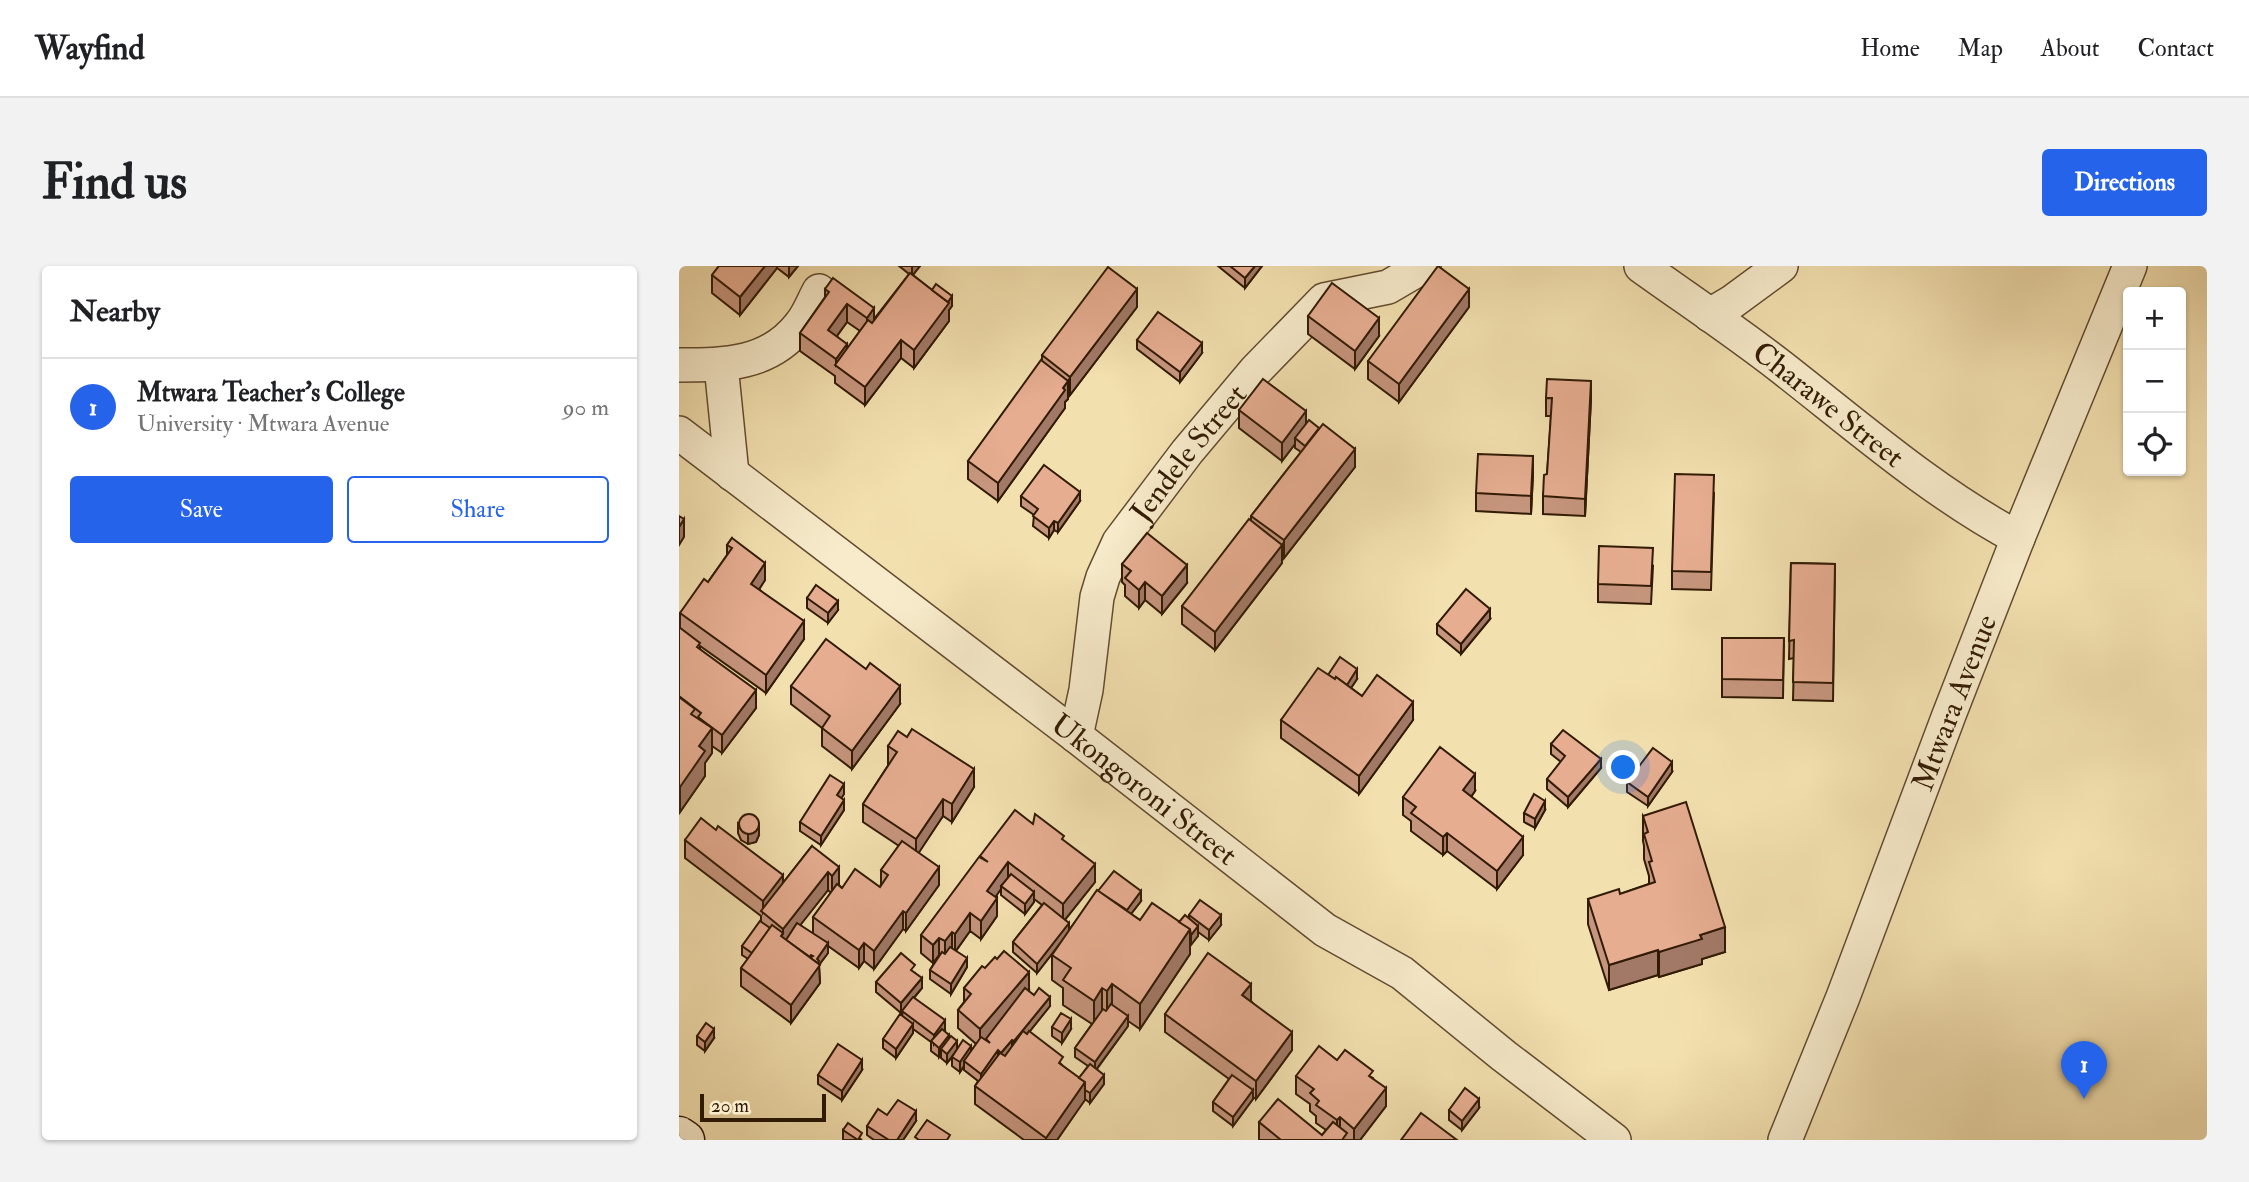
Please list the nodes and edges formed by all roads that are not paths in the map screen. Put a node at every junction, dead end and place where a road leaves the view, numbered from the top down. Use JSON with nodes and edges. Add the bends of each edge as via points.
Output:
{"nodes":[{"id":1,"x":1424,"y":266,"type":"edge"},
{"id":2,"x":1641,"y":266,"type":"edge"},
{"id":3,"x":1781,"y":266,"type":"edge"},
{"id":4,"x":2130,"y":266,"type":"edge"},
{"id":5,"x":819,"y":291,"type":"dead end"},
{"id":6,"x":1710,"y":316,"type":"junction"},
{"id":7,"x":679,"y":365,"type":"edge"},
{"id":8,"x":721,"y":365,"type":"junction"},
{"id":9,"x":679,"y":433,"type":"edge"},
{"id":10,"x":731,"y":474,"type":"junction"},
{"id":11,"x":2018,"y":538,"type":"junction"},
{"id":12,"x":1076,"y":736,"type":"junction"},
{"id":13,"x":679,"y":1136,"type":"edge"},
{"id":14,"x":685,"y":1140,"type":"edge"},
{"id":15,"x":1614,"y":1140,"type":"edge"},
{"id":16,"x":1785,"y":1140,"type":"edge"}],
"edges":[{"from":1,"to":12,"type":"street","name":"Jendele Street","via":[[1388,287],[1324,300],[1255,371],[1119,542],[1097,597]]},
{"from":2,"to":6,"type":"street","name":"Charawe Street"},
{"from":3,"to":6,"type":"street"},
{"from":4,"to":11,"type":"street","name":"Mtwara Avenue"},
{"from":5,"to":8,"type":"street","via":[[801,325],[778,346],[749,360]]},
{"from":6,"to":11,"type":"street","name":"Charawe Street","via":[[1948,495]]},
{"from":7,"to":8,"type":"street"},
{"from":8,"to":10,"type":"street"},
{"from":9,"to":10,"type":"street","name":"Ukongoroni Street"},
{"from":10,"to":12,"type":"street","name":"Ukongoroni Street"},
{"from":11,"to":16,"type":"street","name":"Mtwara Avenue"},
{"from":12,"to":15,"type":"street","name":"Ukongoroni Street","via":[[1325,930],[1402,973]]},
{"from":13,"to":14,"type":"street"}]}
